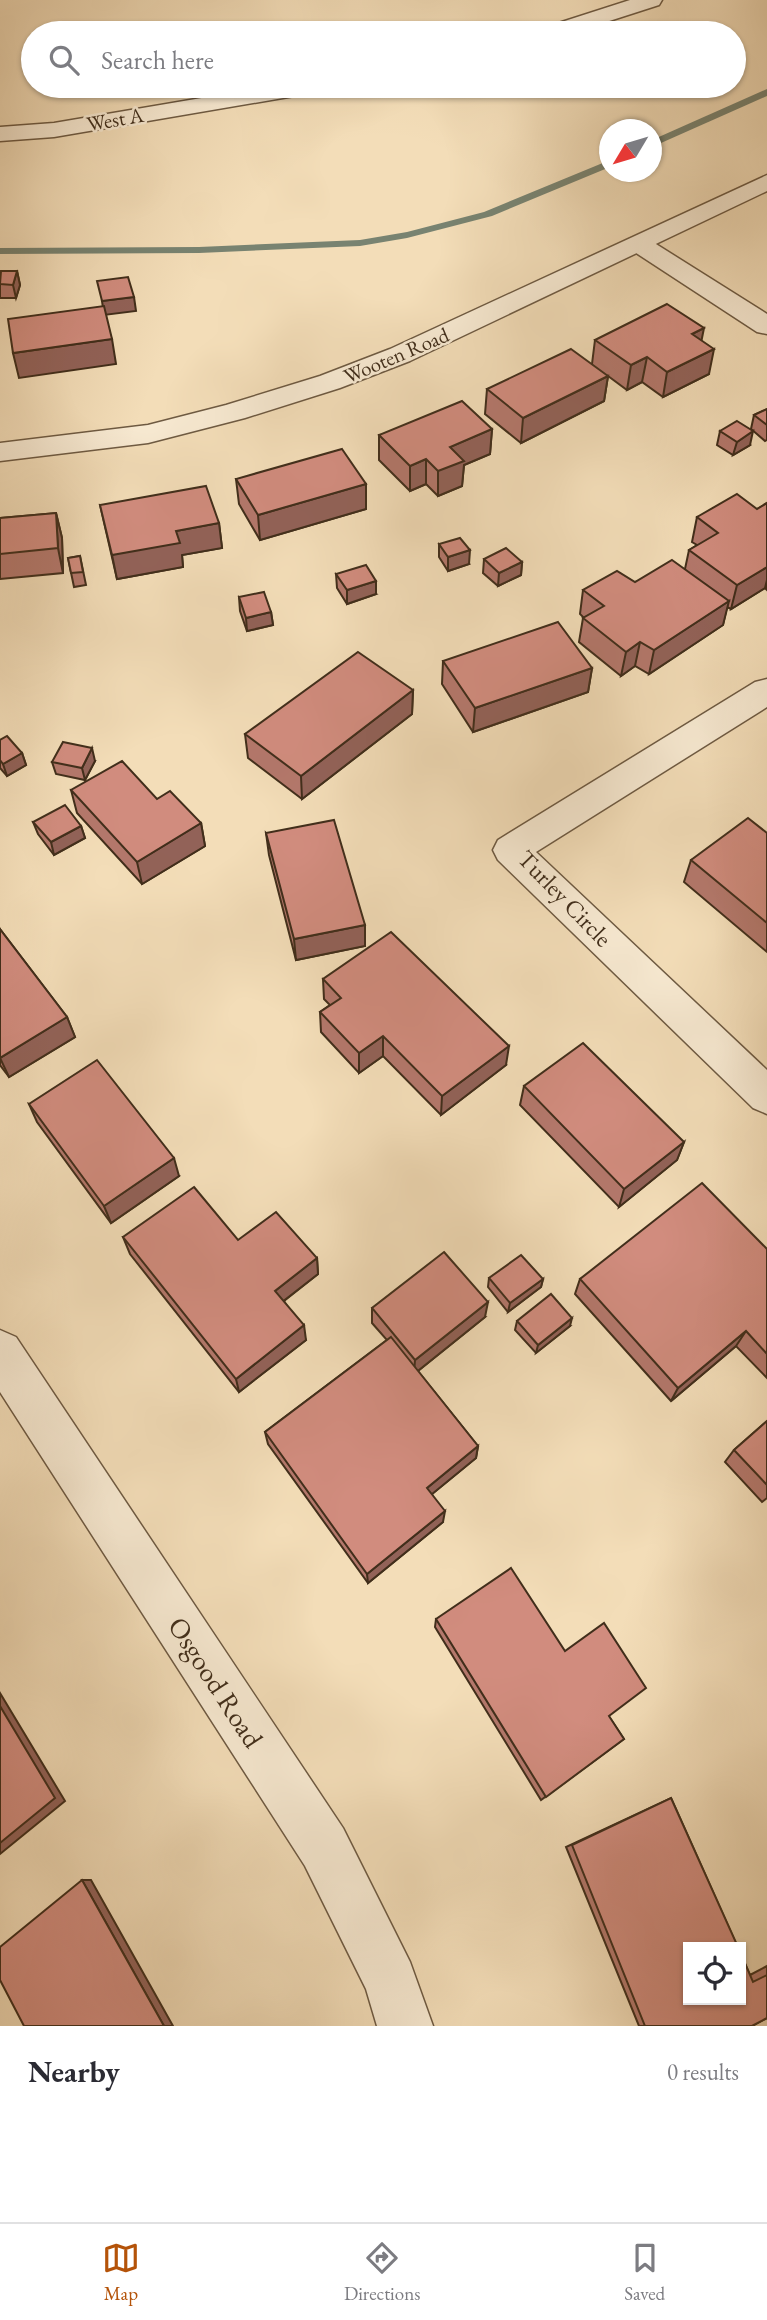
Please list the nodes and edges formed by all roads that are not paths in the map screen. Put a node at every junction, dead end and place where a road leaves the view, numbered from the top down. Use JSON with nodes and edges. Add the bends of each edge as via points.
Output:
{"nodes":[{"id":1,"x":651,"y":0,"type":"edge"},
{"id":2,"x":587,"y":21,"type":"edge"},
{"id":3,"x":242,"y":98,"type":"edge"},
{"id":4,"x":0,"y":134,"type":"edge"},
{"id":5,"x":767,"y":182,"type":"edge"},
{"id":6,"x":639,"y":244,"type":"junction"},
{"id":7,"x":767,"y":326,"type":"edge"},
{"id":8,"x":0,"y":452,"type":"edge"},
{"id":9,"x":767,"y":691,"type":"edge"},
{"id":10,"x":767,"y":1096,"type":"edge"},
{"id":11,"x":0,"y":1352,"type":"edge"},
{"id":12,"x":405,"y":2026,"type":"edge"}],
"edges":[{"from":1,"to":2,"type":"street"},
{"from":3,"to":4,"type":"street","name":"West A","via":[[54,130]]},
{"from":5,"to":6,"type":"street","name":"Wooten Road"},
{"from":6,"to":7,"type":"street"},
{"from":6,"to":8,"type":"street","name":"Wooten Road","via":[[400,355],[330,382],[149,434]]},
{"from":9,"to":10,"type":"street","name":"Turley Circle","via":[[511,850]]},
{"from":11,"to":12,"type":"street","name":"Osgood Road","via":[[324,1847],[391,1981]]}]}
